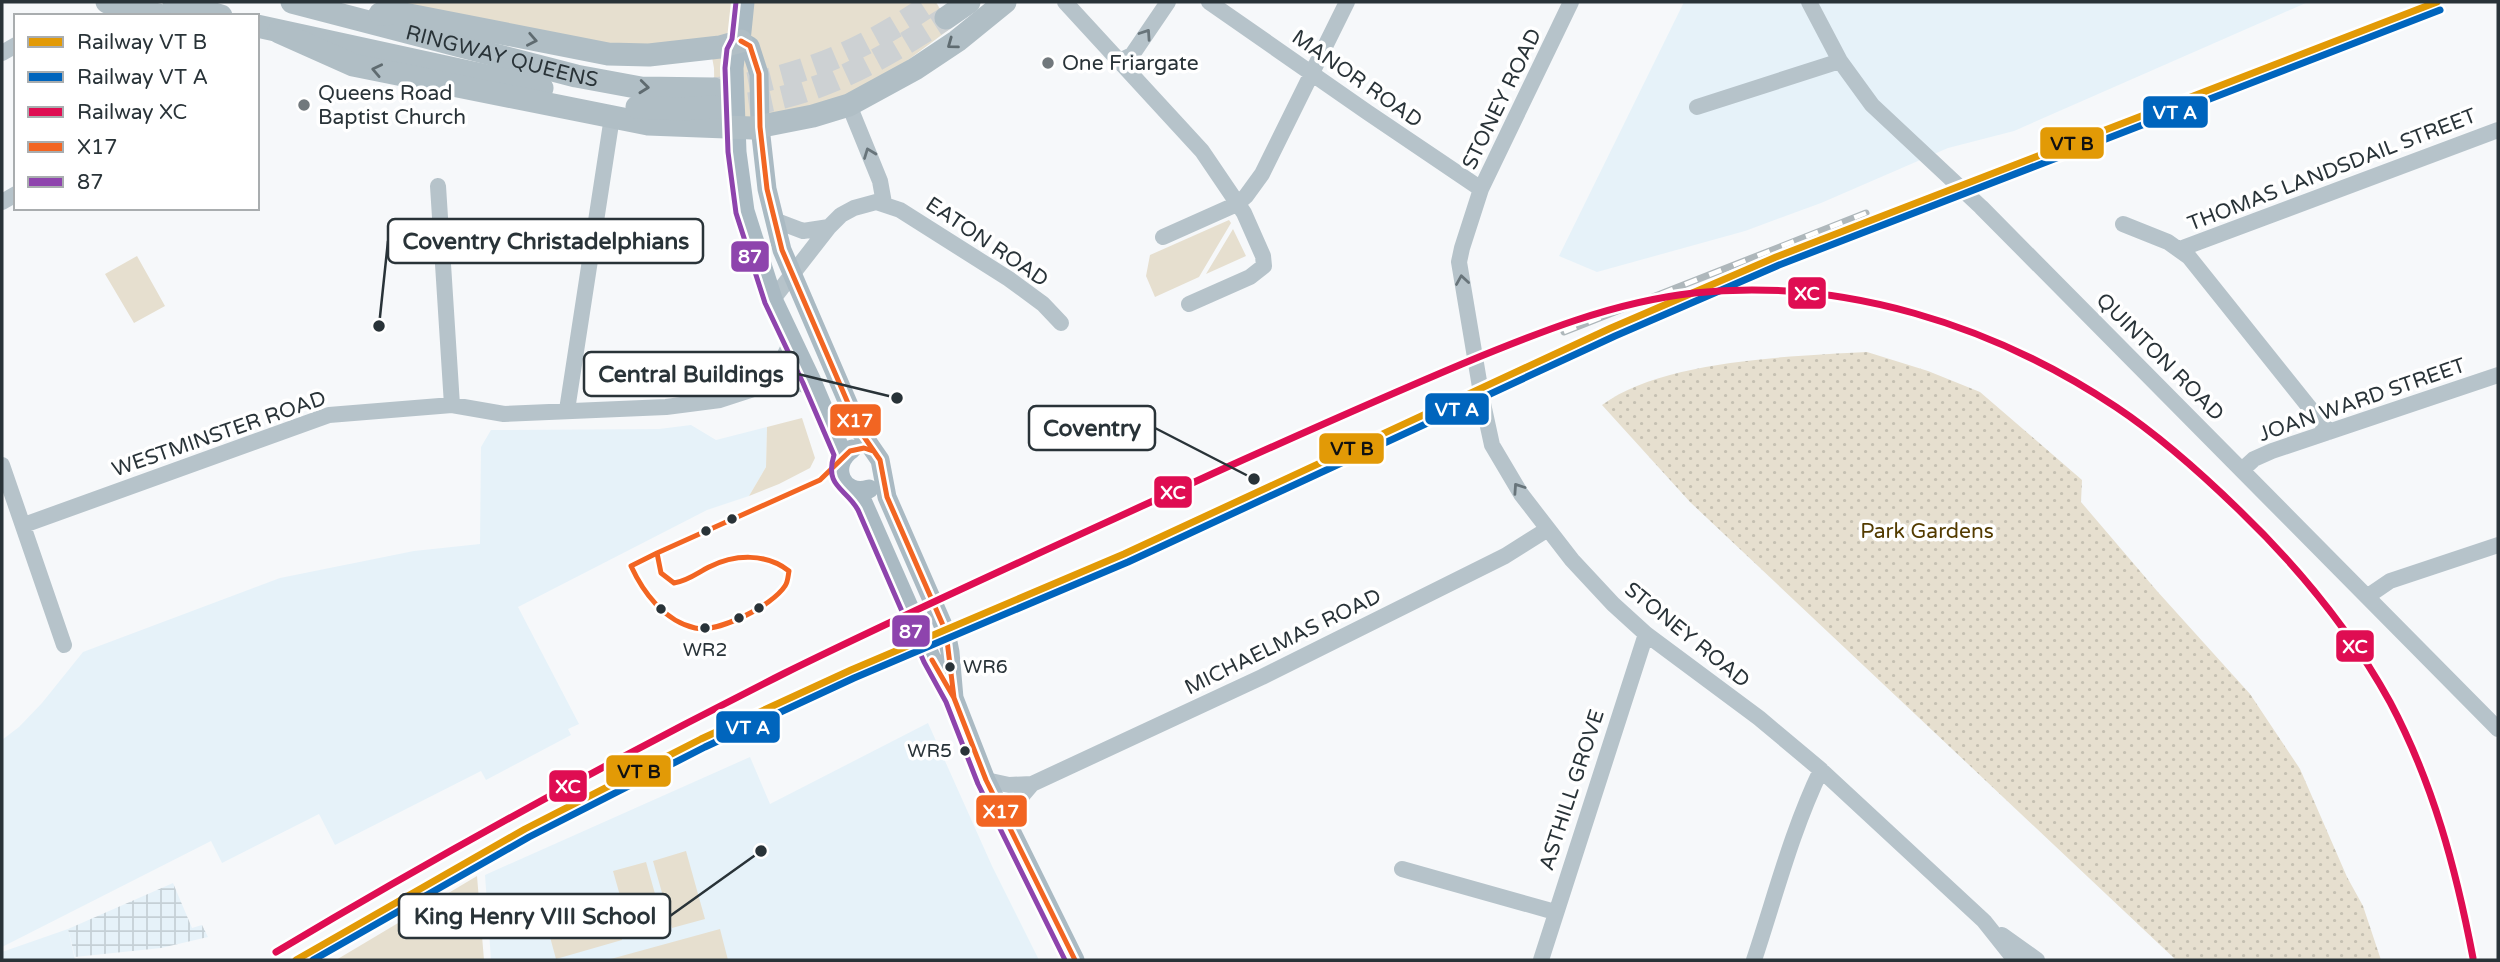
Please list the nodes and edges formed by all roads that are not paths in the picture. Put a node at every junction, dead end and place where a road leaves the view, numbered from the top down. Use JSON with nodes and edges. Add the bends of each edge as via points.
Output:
{"nodes":[{"id":1,"x":107,"y":2,"type":"edge"},
{"id":2,"x":174,"y":2,"type":"edge"},
{"id":3,"x":292,"y":2,"type":"edge"},
{"id":4,"x":745,"y":2,"type":"edge"},
{"id":5,"x":969,"y":2,"type":"edge"},
{"id":6,"x":1005,"y":2,"type":"edge"},
{"id":7,"x":1065,"y":2,"type":"edge"},
{"id":8,"x":1168,"y":2,"type":"edge"},
{"id":9,"x":1209,"y":2,"type":"edge"},
{"id":10,"x":1347,"y":2,"type":"edge"},
{"id":11,"x":1572,"y":2,"type":"edge"},
{"id":12,"x":1810,"y":2,"type":"edge"},
{"id":13,"x":154,"y":14,"type":"edge"},
{"id":14,"x":214,"y":14,"type":"edge"},
{"id":15,"x":346,"y":15,"type":"junction"},
{"id":16,"x":946,"y":18,"type":"tunnel mouth"},
{"id":17,"x":268,"y":29,"type":"edge"},
{"id":18,"x":741,"y":41,"type":"junction"},
{"id":19,"x":1120,"y":61,"type":"junction"},
{"id":20,"x":1840,"y":61,"type":"junction"},
{"id":21,"x":1311,"y":74,"type":"junction"},
{"id":22,"x":849,"y":105,"type":"junction"},
{"id":23,"x":1697,"y":107,"type":"dead end"},
{"id":24,"x":612,"y":117,"type":"junction"},
{"id":25,"x":760,"y":127,"type":"junction"},
{"id":26,"x":735,"y":128,"type":"junction"},
{"id":27,"x":2498,"y":130,"type":"edge"},
{"id":28,"x":438,"y":186,"type":"dead end"},
{"id":29,"x":1482,"y":189,"type":"junction"},
{"id":30,"x":884,"y":203,"type":"junction"},
{"id":31,"x":1237,"y":204,"type":"junction"},
{"id":32,"x":774,"y":220,"type":"junction"},
{"id":33,"x":2123,"y":224,"type":"dead end"},
{"id":34,"x":829,"y":227,"type":"junction"},
{"id":35,"x":1163,"y":237,"type":"dead end"},
{"id":36,"x":2180,"y":249,"type":"junction"},
{"id":37,"x":793,"y":274,"type":"junction"},
{"id":38,"x":773,"y":299,"type":"junction"},
{"id":39,"x":1189,"y":304,"type":"dead end"},
{"id":40,"x":1061,"y":323,"type":"dead end"},
{"id":41,"x":792,"y":340,"type":"junction"},
{"id":42,"x":2498,"y":374,"type":"edge"},
{"id":43,"x":764,"y":386,"type":"junction"},
{"id":44,"x":815,"y":388,"type":"junction"},
{"id":45,"x":452,"y":405,"type":"junction"},
{"id":46,"x":568,"y":410,"type":"junction"},
{"id":47,"x":2329,"y":432,"type":"junction"},
{"id":48,"x":873,"y":451,"type":"junction"},
{"id":49,"x":843,"y":455,"type":"junction"},
{"id":50,"x":2,"y":465,"type":"edge"},
{"id":51,"x":2242,"y":470,"type":"junction"},
{"id":52,"x":882,"y":476,"type":"junction"},
{"id":53,"x":859,"y":491,"type":"junction"},
{"id":54,"x":24,"y":524,"type":"junction"},
{"id":55,"x":1548,"y":529,"type":"junction"},
{"id":56,"x":2498,"y":545,"type":"edge"},
{"id":57,"x":2368,"y":596,"type":"junction"},
{"id":58,"x":1646,"y":634,"type":"junction"},
{"id":59,"x":64,"y":645,"type":"dead end"},
{"id":60,"x":954,"y":698,"type":"junction"},
{"id":61,"x":2498,"y":729,"type":"edge"},
{"id":62,"x":1821,"y":770,"type":"junction"},
{"id":63,"x":986,"y":780,"type":"junction"},
{"id":64,"x":1032,"y":784,"type":"junction"},
{"id":65,"x":1006,"y":820,"type":"junction"},
{"id":66,"x":1402,"y":869,"type":"dead end"},
{"id":67,"x":1555,"y":912,"type":"junction"},
{"id":68,"x":1984,"y":921,"type":"junction"},
{"id":69,"x":1075,"y":960,"type":"edge"},
{"id":70,"x":1541,"y":960,"type":"edge"},
{"id":71,"x":1754,"y":960,"type":"edge"},
{"id":72,"x":2015,"y":960,"type":"edge"},
{"id":73,"x":2037,"y":960,"type":"edge"}],
"edges":[{"from":1,"to":13,"type":"highway"},
{"from":2,"to":14,"type":"highway"},
{"from":3,"to":15,"type":"highway","name":"RINGWAY QUEENS"},
{"from":4,"to":18,"type":"main road"},
{"from":5,"to":16,"type":"highway"},
{"from":6,"to":22,"type":"highway","one_way":true,"via":[[915,69]]},
{"from":7,"to":19,"type":"street"},
{"from":19,"to":8,"type":"street","one_way":true,"via":[[1132,55]]},
{"from":9,"to":21,"type":"street","name":"MANOR ROAD"},
{"from":10,"to":21,"type":"street"},
{"from":11,"to":29,"type":"street","name":"STONEY ROAD"},
{"from":12,"to":20,"type":"street","name":"QUINTON ROAD"},
{"from":15,"to":17,"type":"highway","name":"RINGWAY QUEENS","one_way":true,"via":[[576,76],[715,98],[681,109],[634,107]]},
{"from":15,"to":18,"type":"highway","one_way":true,"via":[[398,13],[608,54],[649,55]]},
{"from":24,"to":17,"type":"highway","one_way":true,"via":[[353,65]]},
{"from":18,"to":25,"type":"main road","via":[[750,46],[758,74]]},
{"from":18,"to":26,"type":"main road","via":[[734,68]]},
{"from":19,"to":31,"type":"street","via":[[1202,151]]},
{"from":20,"to":23,"type":"street"},
{"from":20,"to":51,"type":"street","name":"QUINTON ROAD","via":[[1872,105],[1982,207]]},
{"from":21,"to":29,"type":"street","name":"MANOR ROAD"},
{"from":21,"to":31,"type":"street","via":[[1262,174]]},
{"from":22,"to":25,"type":"highway"},
{"from":30,"to":22,"type":"street","one_way":true,"via":[[880,181]]},
{"from":24,"to":26,"type":"highway","via":[[649,124]]},
{"from":24,"to":46,"type":"street"},
{"from":25,"to":26,"type":"highway"},
{"from":25,"to":32,"type":"main road"},
{"from":26,"to":38,"type":"main road","via":[[745,211]]},
{"from":27,"to":36,"type":"street","name":"THOMAS LANDSDAIL STREET"},
{"from":28,"to":45,"type":"street"},
{"from":55,"to":29,"type":"street","name":"STONEY ROAD","one_way":true,"via":[[1492,445],[1482,399],[1460,262]]},
{"from":30,"to":34,"type":"street","via":[[854,208]]},
{"from":30,"to":40,"type":"street","name":"EATON ROAD","via":[[1023,288]]},
{"from":31,"to":35,"type":"street"},
{"from":31,"to":39,"type":"street","via":[[1264,266]]},
{"from":32,"to":34,"type":"street","via":[[803,231]]},
{"from":32,"to":37,"type":"main road"},
{"from":33,"to":36,"type":"street"},
{"from":34,"to":37,"type":"street"},
{"from":36,"to":47,"type":"street"},
{"from":37,"to":38,"type":"street"},
{"from":37,"to":48,"type":"main road","via":[[855,420]]},
{"from":38,"to":41,"type":"main road"},
{"from":41,"to":43,"type":"street","via":[[775,375]]},
{"from":41,"to":44,"type":"main road"},
{"from":42,"to":47,"type":"street","name":"JOAN WARD STREET"},
{"from":43,"to":44,"type":"street","name":"WESTMINSTER ROAD","via":[[789,381]]},
{"from":43,"to":46,"type":"street","name":"WESTMINSTER ROAD","via":[[720,400],[666,407]]},
{"from":44,"to":49,"type":"main road"},
{"from":45,"to":46,"type":"street","name":"WESTMINSTER ROAD","via":[[504,414]]},
{"from":45,"to":54,"type":"street","name":"WESTMINSTER ROAD","via":[[329,415]]},
{"from":47,"to":51,"type":"street","name":"JOAN WARD STREET","via":[[2272,451]]},
{"from":48,"to":49,"type":"main road","via":[[854,448]]},
{"from":48,"to":52,"type":"main road","via":[[882,464]]},
{"from":49,"to":53,"type":"main road","via":[[840,476]]},
{"from":50,"to":54,"type":"street"},
{"from":51,"to":57,"type":"street","name":"QUINTON ROAD"},
{"from":52,"to":53,"type":"main road"},
{"from":52,"to":60,"type":"main road","via":[[946,632]]},
{"from":53,"to":60,"type":"main road","via":[[932,659]]},
{"from":54,"to":59,"type":"street"},
{"from":55,"to":58,"type":"street","name":"STONEY ROAD","via":[[1597,588]]},
{"from":55,"to":64,"type":"street","name":"MICHAELMAS ROAD","via":[[1516,551],[1262,677]]},
{"from":56,"to":57,"type":"street","via":[[2390,581]]},
{"from":57,"to":61,"type":"street","name":"QUINTON ROAD"},
{"from":58,"to":62,"type":"street","name":"STONEY ROAD"},
{"from":58,"to":67,"type":"street","name":"ASTHILL GROVE"},
{"from":60,"to":63,"type":"main road"},
{"from":62,"to":68,"type":"street","name":"STONEY ROAD"},
{"from":62,"to":71,"type":"street"},
{"from":63,"to":64,"type":"street","name":"MICHAELMAS ROAD"},
{"from":63,"to":65,"type":"main road"},
{"from":64,"to":65,"type":"street","name":"MICHAELMAS ROAD"},
{"from":65,"to":69,"type":"main road"},
{"from":66,"to":67,"type":"street"},
{"from":67,"to":70,"type":"street","name":"ASTHILL GROVE"},
{"from":68,"to":72,"type":"street","name":"STONEY ROAD"},
{"from":68,"to":73,"type":"street","name":"STONEY ROAD"}]}
